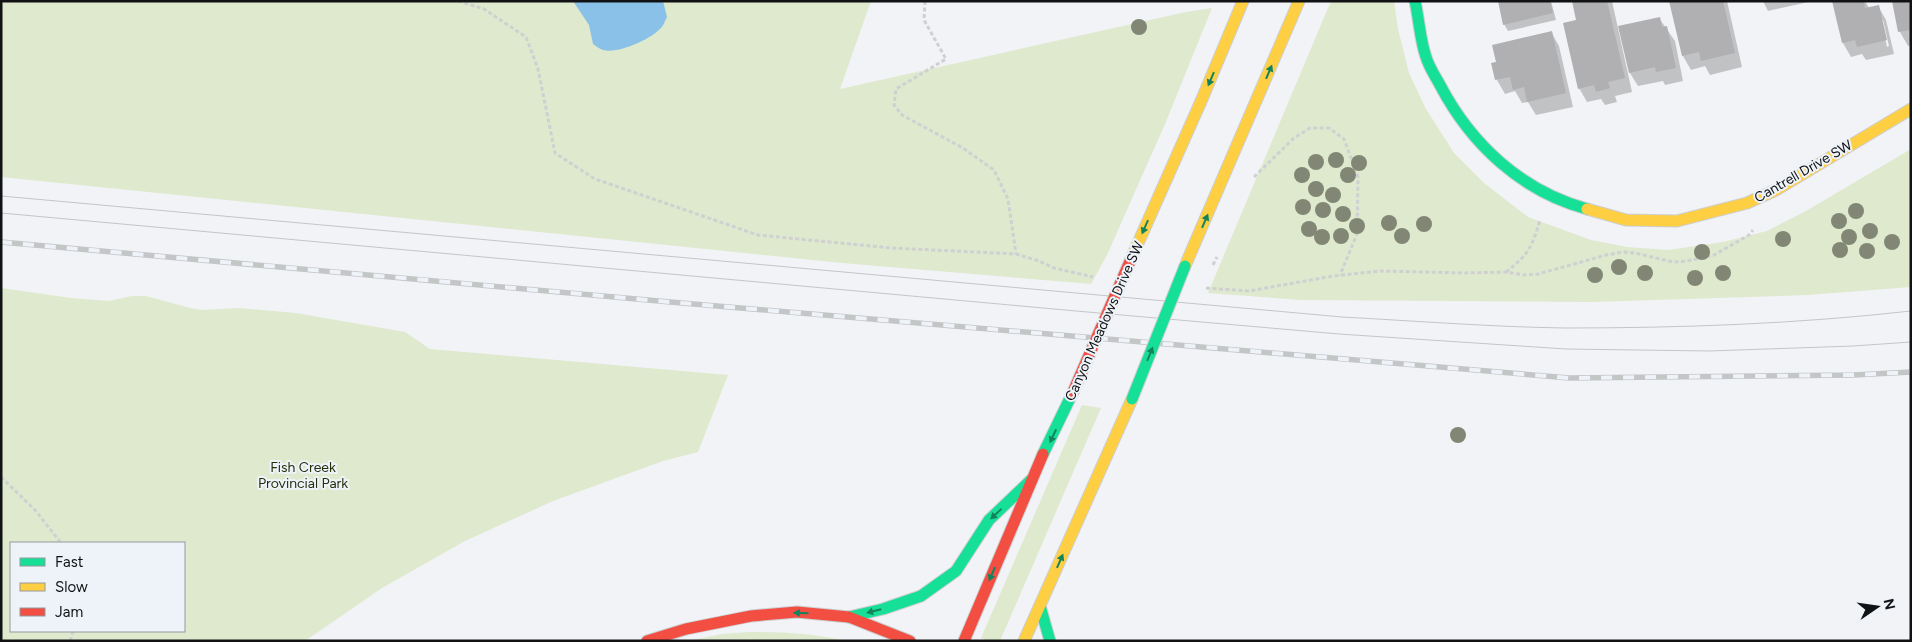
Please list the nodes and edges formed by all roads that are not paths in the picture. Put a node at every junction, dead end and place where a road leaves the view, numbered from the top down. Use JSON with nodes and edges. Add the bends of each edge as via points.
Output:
{"nodes":[{"id":1,"x":1243,"y":1,"type":"edge"},
{"id":2,"x":1299,"y":1,"type":"edge"},
{"id":3,"x":1415,"y":1,"type":"edge"},
{"id":4,"x":1911,"y":109,"type":"edge"},
{"id":5,"x":1031,"y":480,"type":"junction"},
{"id":6,"x":1040,"y":606,"type":"junction"},
{"id":7,"x":849,"y":617,"type":"junction"},
{"id":8,"x":647,"y":641,"type":"edge"},
{"id":9,"x":910,"y":641,"type":"edge"},
{"id":10,"x":964,"y":641,"type":"edge"},
{"id":11,"x":1024,"y":641,"type":"edge"},
{"id":12,"x":1050,"y":641,"type":"edge"}],
"edges":[{"from":1,"to":5,"type":"main road","name":"Canyon Meadows Drive SW","one_way":true,"bridge":true,"via":[[1073,392]]},
{"from":6,"to":2,"type":"main road","one_way":true,"bridge":true,"via":[[1132,399],[1185,266]]},
{"from":3,"to":4,"type":"main road","name":"Cantrell Drive SW","via":[[1426,58],[1452,108],[1474,137],[1518,178],[1579,207],[1626,220],[1677,221],[1747,203],[1776,190]]},
{"from":5,"to":7,"type":"main road","one_way":true,"via":[[989,520],[956,571],[921,596]]},
{"from":5,"to":10,"type":"main road","name":"Canyon Meadows Drive SW","one_way":true},
{"from":6,"to":11,"type":"main road"},
{"from":6,"to":12,"type":"main road"},
{"from":7,"to":8,"type":"main road","one_way":true,"via":[[797,612],[751,616],[686,629]]},
{"from":7,"to":9,"type":"main road"}]}
